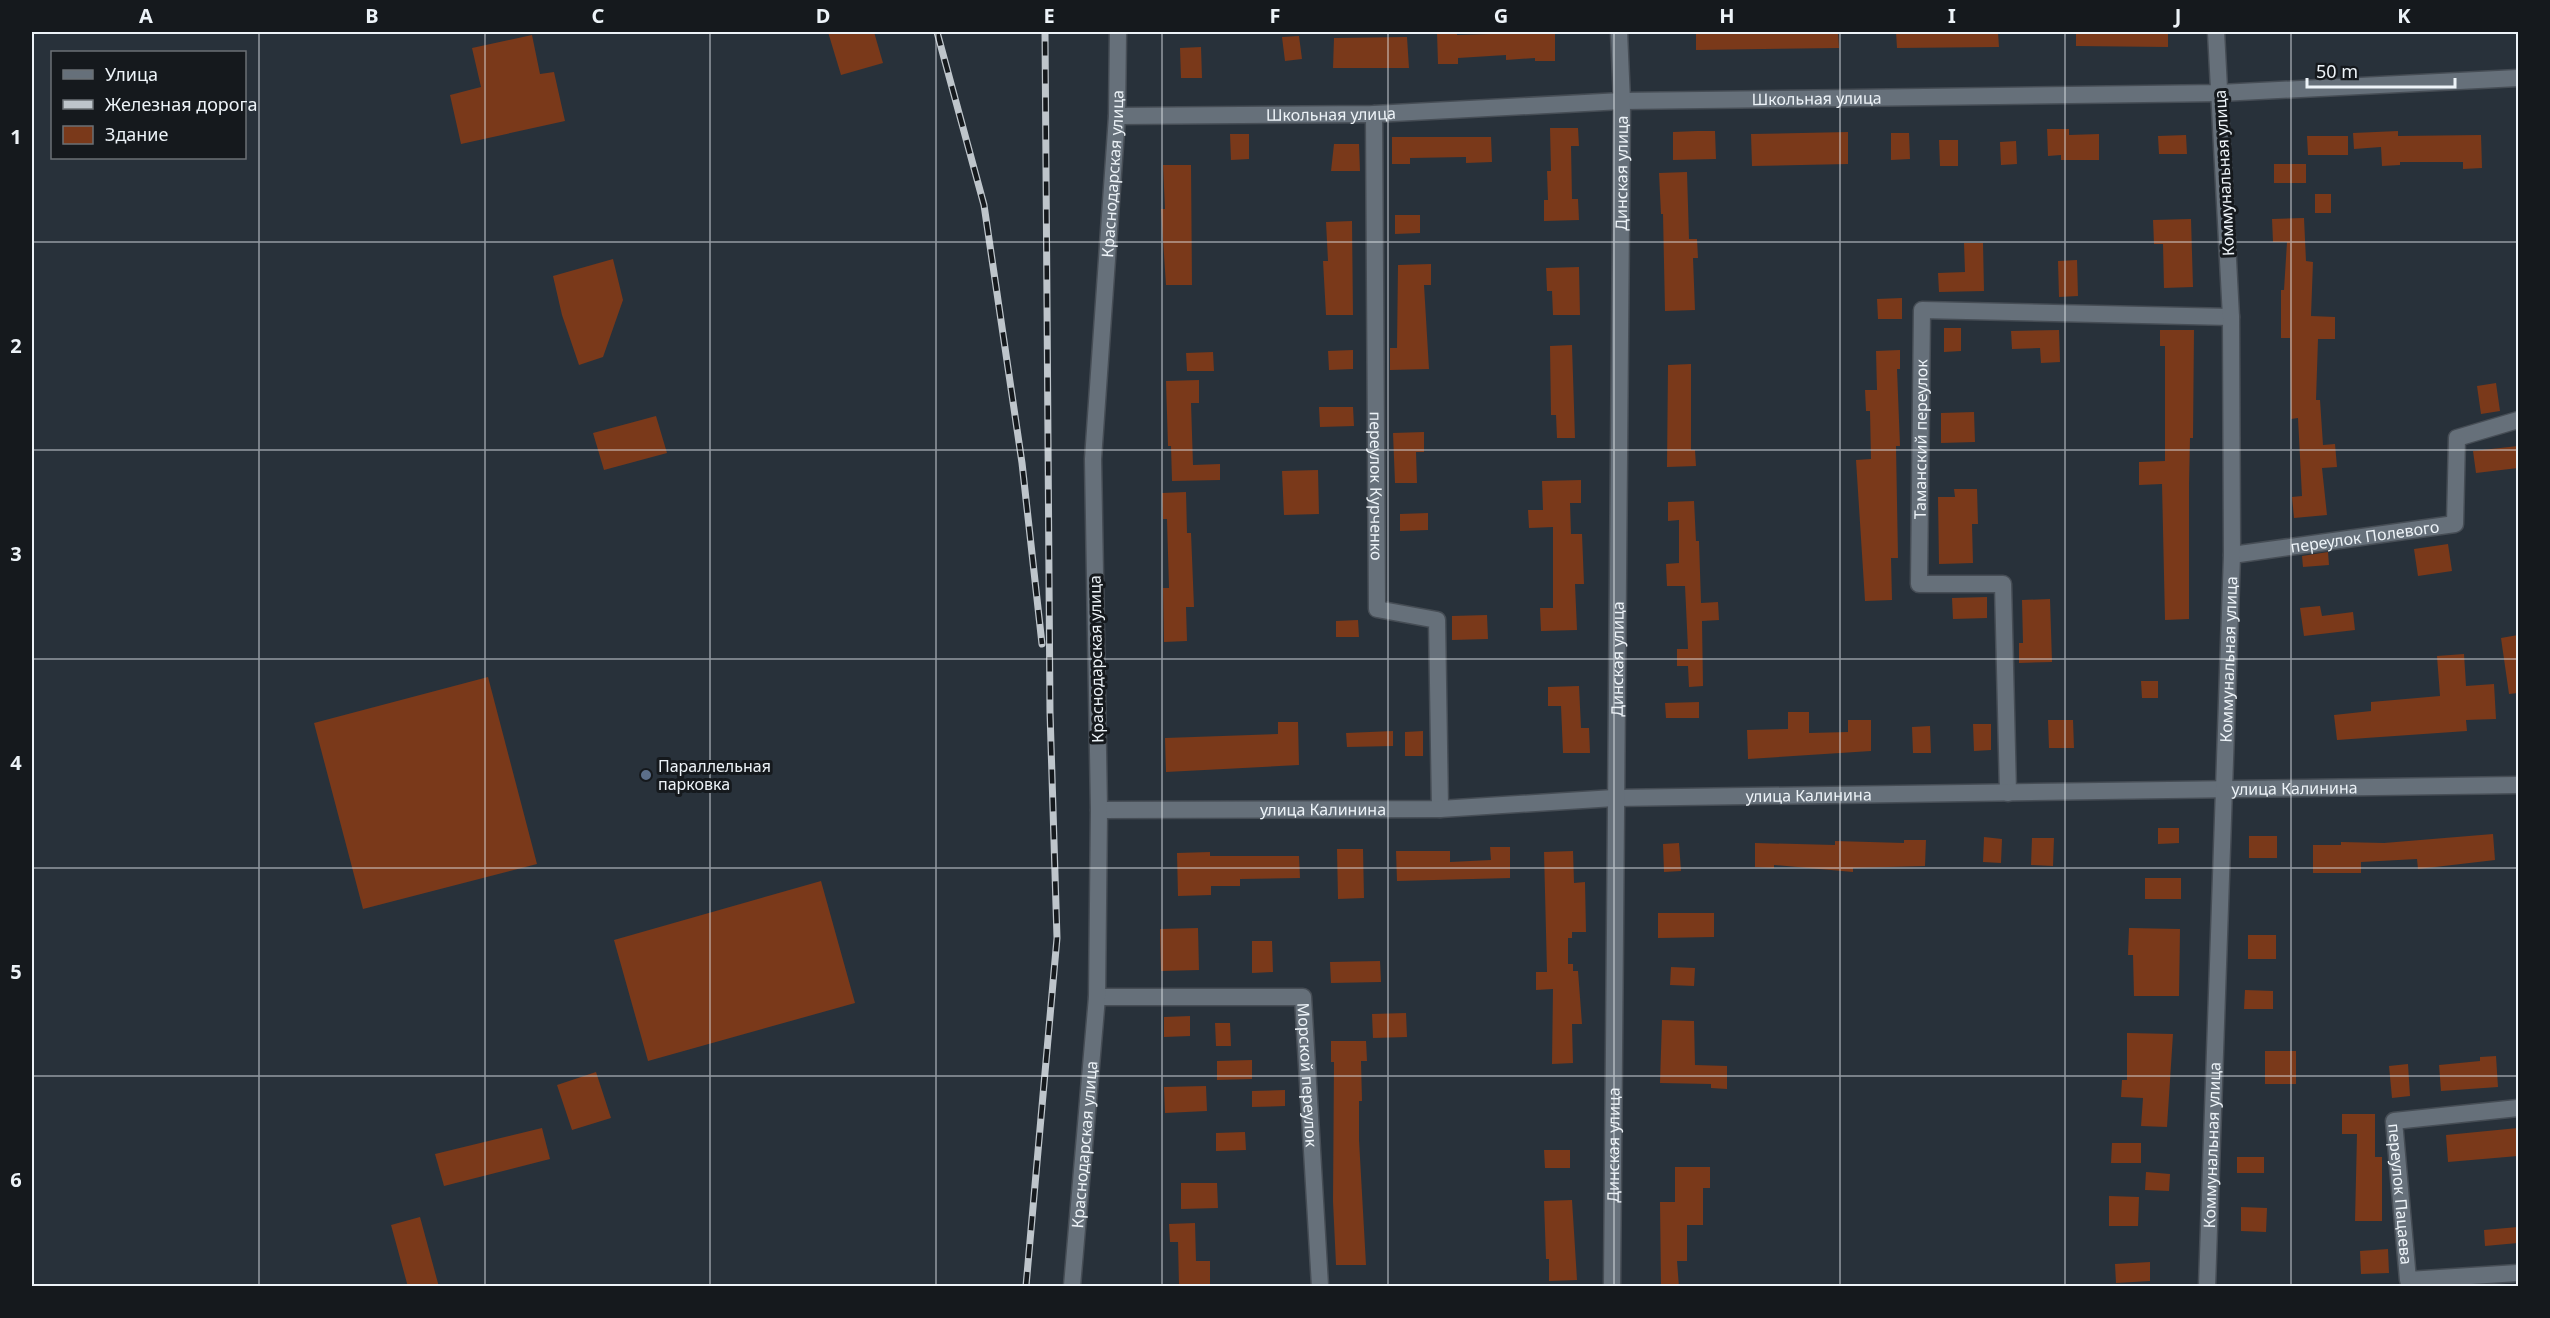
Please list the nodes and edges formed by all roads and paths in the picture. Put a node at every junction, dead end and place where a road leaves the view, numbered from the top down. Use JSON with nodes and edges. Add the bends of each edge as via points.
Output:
{"nodes":[{"id":1,"x":1118,"y":32,"type":"edge"},
{"id":2,"x":1619,"y":32,"type":"edge"},
{"id":3,"x":2216,"y":32,"type":"edge"},
{"id":4,"x":2518,"y":78,"type":"edge"},
{"id":5,"x":2220,"y":93,"type":"junction"},
{"id":6,"x":1622,"y":101,"type":"junction"},
{"id":7,"x":1374,"y":114,"type":"junction"},
{"id":8,"x":1117,"y":116,"type":"junction"},
{"id":9,"x":2230,"y":317,"type":"junction"},
{"id":10,"x":2518,"y":420,"type":"edge"},
{"id":11,"x":2232,"y":555,"type":"junction"},
{"id":12,"x":2518,"y":785,"type":"edge"},
{"id":13,"x":2222,"y":788,"type":"junction"},
{"id":14,"x":2008,"y":793,"type":"junction"},
{"id":15,"x":1614,"y":798,"type":"junction"},
{"id":16,"x":1440,"y":809,"type":"junction"},
{"id":17,"x":1099,"y":810,"type":"junction"},
{"id":18,"x":1097,"y":997,"type":"junction"},
{"id":19,"x":2518,"y":1108,"type":"edge"},
{"id":20,"x":2518,"y":1273,"type":"edge"},
{"id":21,"x":1072,"y":1287,"type":"edge"},
{"id":22,"x":1320,"y":1287,"type":"edge"},
{"id":23,"x":1612,"y":1287,"type":"edge"},
{"id":24,"x":2207,"y":1287,"type":"edge"}],
"edges":[{"from":1,"to":8,"type":"street","name":"Краснодарская улица"},
{"from":2,"to":6,"type":"street","name":"Динская улица"},
{"from":3,"to":5,"type":"street","name":"Коммунальная улица"},
{"from":4,"to":5,"type":"street","name":"Школьная улица"},
{"from":5,"to":6,"type":"street","name":"Школьная улица"},
{"from":5,"to":9,"type":"street","name":"Коммунальная улица"},
{"from":6,"to":7,"type":"street","name":"Школьная улица"},
{"from":6,"to":15,"type":"street","name":"Динская улица"},
{"from":7,"to":8,"type":"street","name":"Школьная улица"},
{"from":7,"to":16,"type":"street","name":"переулок Курченко","via":[[1377,609],[1437,620]]},
{"from":8,"to":17,"type":"street","name":"Краснодарская улица","via":[[1093,459]]},
{"from":9,"to":11,"type":"street","name":"Коммунальная улица"},
{"from":9,"to":14,"type":"street","name":"Таманский переулок","via":[[1922,310],[1919,584],[2003,584]]},
{"from":10,"to":11,"type":"street","name":"переулок Полевого","via":[[2457,438],[2455,524]]},
{"from":11,"to":13,"type":"street","name":"Коммунальная улица"},
{"from":12,"to":13,"type":"street","name":"улица Калинина"},
{"from":13,"to":14,"type":"street","name":"улица Калинина"},
{"from":13,"to":24,"type":"street","name":"Коммунальная улица"},
{"from":14,"to":15,"type":"street","name":"улица Калинина"},
{"from":15,"to":16,"type":"street","name":"улица Калинина"},
{"from":15,"to":23,"type":"street","name":"Динская улица"},
{"from":16,"to":17,"type":"street","name":"улица Калинина"},
{"from":17,"to":18,"type":"street","name":"Краснодарская улица"},
{"from":18,"to":21,"type":"street","name":"Краснодарская улица"},
{"from":18,"to":22,"type":"street","name":"Морской переулок","via":[[1303,997]]},
{"from":19,"to":20,"type":"street","name":"переулок Пацаева","via":[[2394,1121],[2408,1280]]}]}
